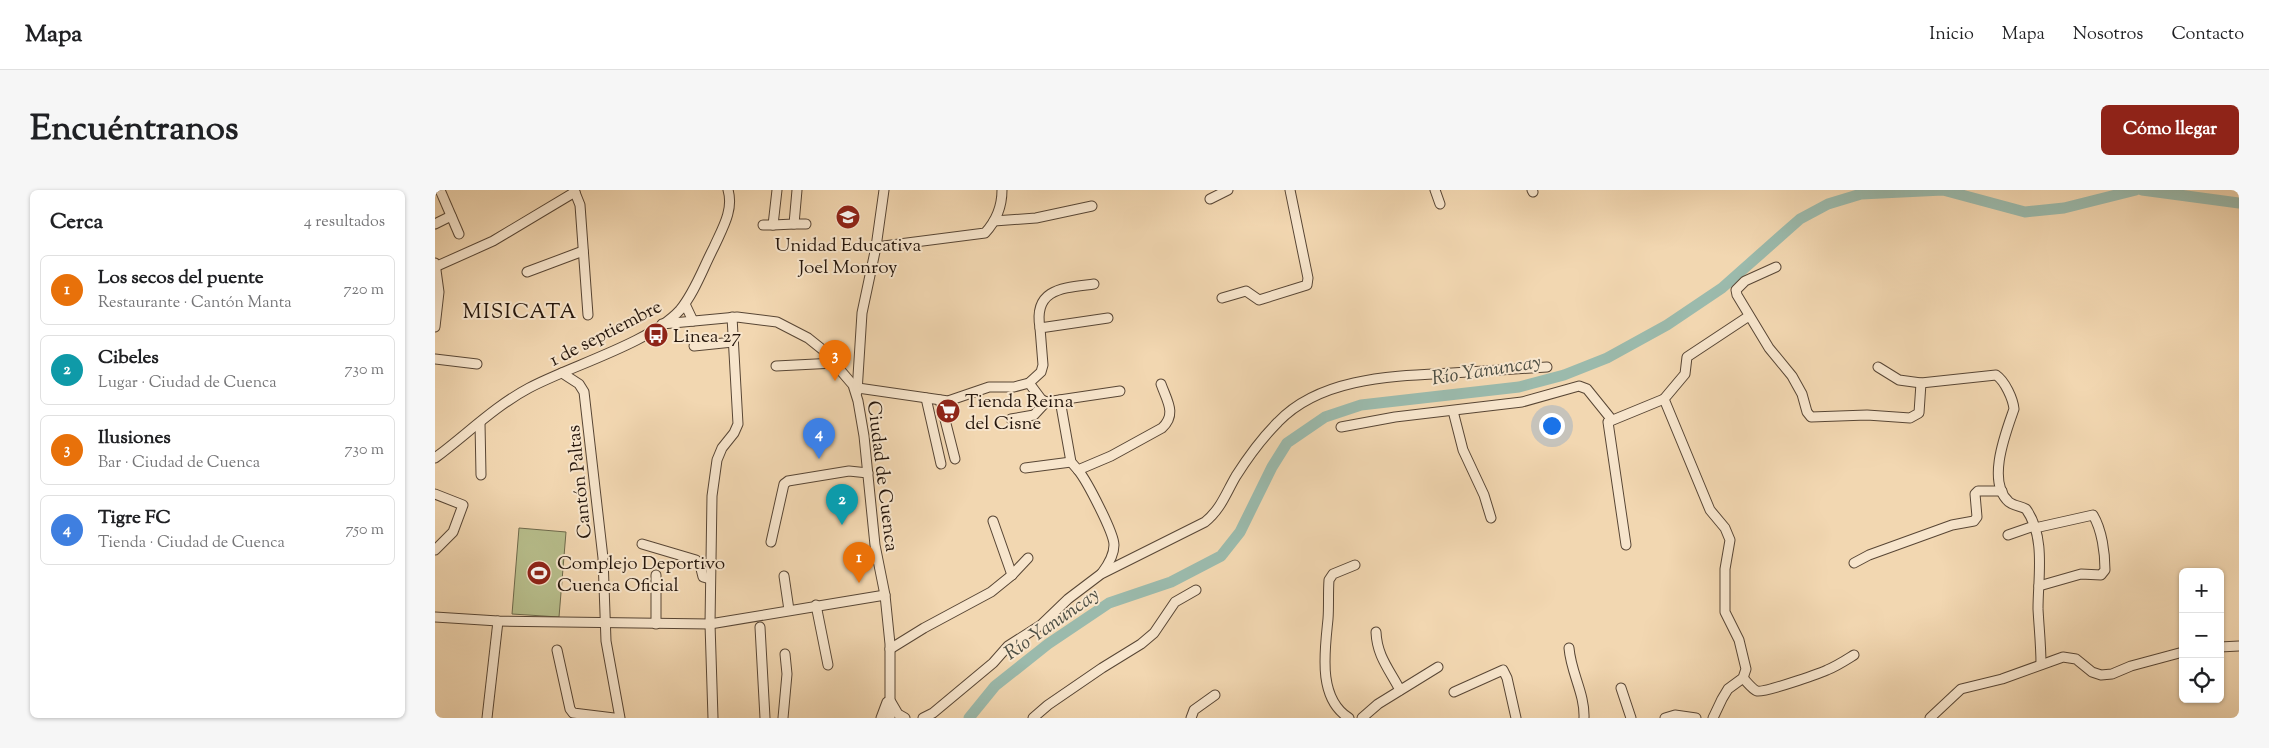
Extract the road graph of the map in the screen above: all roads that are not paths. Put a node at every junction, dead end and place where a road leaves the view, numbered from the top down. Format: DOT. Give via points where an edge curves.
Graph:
graph roads {
  1 [pos="440,190"];
  2 [pos="728,190"];
  3 [pos="777,190"];
  4 [pos="797,190"];
  5 [pos="884,190"];
  6 [pos="1002,190"];
  7 [pos="1228,190"];
  8 [pos="1290,190"];
  9 [pos="1435,190"];
  10 [pos="574,191"];
  11 [pos="1210,199"];
  12 [pos="1439,204"];
  13 [pos="1093,206"];
  14 [pos="451,216"];
  15 [pos="994,221"];
  16 [pos="435,224"];
  17 [pos="794,224"];
  18 [pos="806,224"];
  19 [pos="763,225"];
  20 [pos="773,225"];
  21 [pos="459,234"];
  22 [pos="876,247"];
  23 [pos="583,251"];
  24 [pos="435,265"];
  25 [pos="1776,267"];
  26 [pos="527,272"];
  27 [pos="1094,284"];
  28 [pos="1222,298"];
  29 [pos="685,304"];
  30 [pos="588,315"];
  31 [pos="1749,316"];
  32 [pos="732,317"];
  33 [pos="1108,318"];
  34 [pos="693,321"];
  35 [pos="662,324"];
  36 [pos="435,327"];
  37 [pos="1040,328"];
  38 [pos="733,342"];
  39 [pos="694,346"];
  40 [pos="435,359"];
  41 [pos="835,363"];
  42 [pos="477,364"];
  43 [pos="776,366"];
  44 [pos="1547,367"];
  45 [pos="1878,367"];
  46 [pos="562,373"];
  47 [pos="1029,383"];
  48 [pos="1921,383"];
  49 [pos="1161,384"];
  50 [pos="857,391"];
  51 [pos="1120,391"];
  52 [pos="924,397"];
  53 [pos="1664,399"];
  54 [pos="939,400"];
  55 [pos="1060,400"];
  56 [pos="1046,402"];
  57 [pos="1453,411"];
  58 [pos="1011,419"];
  59 [pos="1611,420"];
  60 [pos="480,423"];
  61 [pos="1341,427"];
  62 [pos="435,458"];
  63 [pos="955,459"];
  64 [pos="1071,462"];
  65 [pos="939,464"];
  66 [pos="1025,468"];
  67 [pos="1079,470"];
  68 [pos="868,473"];
  69 [pos="481,475"];
  70 [pos="2002,491"];
  71 [pos="435,494"];
  72 [pos="1491,518"];
  73 [pos="993,521"];
  74 [pos="2034,527"];
  75 [pos="2009,535"];
  76 [pos="771,542"];
  77 [pos="643,544"];
  78 [pos="1626,545"];
  79 [pos="435,550"];
  80 [pos="1028,558"];
  81 [pos="1854,563"];
  82 [pos="1355,565"];
  83 [pos="1101,574"];
  84 [pos="656,575"];
  85 [pos="1012,575"];
  86 [pos="784,576"];
  87 [pos="710,578"];
  88 [pos="2039,586"];
  89 [pos="1196,590"];
  90 [pos="885,595"];
  91 [pos="816,605"];
  92 [pos="789,610"];
  93 [pos="435,617"];
  94 [pos="498,620"];
  95 [pos="605,623"];
  96 [pos="656,624"];
  97 [pos="710,624"];
  98 [pos="760,628"];
  99 [pos="1376,632"];
  100 [pos="2239,646"];
  101 [pos="2224,647"];
  102 [pos="1569,648"];
  103 [pos="890,649"];
  104 [pos="557,650"];
  105 [pos="2179,653"];
  106 [pos="785,654"];
  107 [pos="1854,655"];
  108 [pos="2041,664"];
  109 [pos="828,665"];
  110 [pos="1437,667"];
  111 [pos="1743,678"];
  112 [pos="1621,688"];
  113 [pos="1400,690"];
  114 [pos="1454,692"];
  115 [pos="1215,695"];
  116 [pos="889,697"];
  117 [pos="1044,714"];
  118 [pos="487,718"];
  119 [pos="614,718"];
  120 [pos="620,718"];
  121 [pos="713,718"];
  122 [pos="765,718"];
  123 [pos="783,718"];
  124 [pos="881,718"];
  125 [pos="890,718"];
  126 [pos="905,718"];
  127 [pos="923,718"];
  128 [pos="1033,718"];
  129 [pos="1191,718"];
  130 [pos="1349,718"];
  131 [pos="1362,718"];
  132 [pos="1516,718"];
  133 [pos="1583,718"];
  134 [pos="1631,718"];
  135 [pos="1665,718"];
  136 [pos="1696,718"];
  137 [pos="1713,718"];
  138 [pos="1930,718"];
  1 -- 14 [label="street"];
  2 -- 29 [label="street, 1 de septiembre" via="729,213"];
  3 -- 20 [label="street"];
  4 -- 17 [label="street"];
  5 -- 22 [label="street"];
  6 -- 15 [label="street"];
  7 -- 11 [label="street"];
  8 -- 28 [label="street" via="1307,285 1259,300 1246,291"];
  9 -- 12 [label="street"];
  10 -- 23 [label="street" via="580,204"];
  10 -- 24 [label="street" via="493,241"];
  13 -- 15 [label="street" via="1036,218"];
  14 -- 16 [label="street"];
  14 -- 21 [label="street"];
  15 -- 22 [label="street" via="985,233 978,235"];
  17 -- 18 [label="street"];
  17 -- 20 [label="street"];
  19 -- 20 [label="street"];
  22 -- 50 [label="street" via="862,313"];
  23 -- 26 [label="street"];
  23 -- 30 [label="street"];
  24 -- 36 [label="street" via="439,292"];
  25 -- 31 [label="street" via="1752,277 1736,290"];
  27 -- 37 [label="street" via="1066,288 1047,296 1039,312"];
  29 -- 34 [label="street"];
  29 -- 35 [label="street, 1 de septiembre"];
  31 -- 48 [label="street" via="1792,376 1811,417 1867,415 1910,418 1919,413"];
  31 -- 53 [label="street" via="1687,357 1685,374"];
  32 -- 34 [label="street, Ciudad de Cuenca"];
  32 -- 38 [label="street"];
  32 -- 41 [label="street, Ciudad de Cuenca" via="777,322 808,338"];
  33 -- 37 [label="street"];
  34 -- 35 [label="street, Ciudad de Cuenca"];
  35 -- 46 [label="street, 1 de septiembre"];
  37 -- 47 [label="street" via="1043,365 1041,372"];
  38 -- 39 [label="street"];
  38 -- 87 [label="street" via="738,424 722,448 714,473"];
  40 -- 42 [label="street"];
  41 -- 43 [label="street"];
  41 -- 50 [label="street, Ciudad de Cuenca"];
  44 -- 83 [label="street" via="1385,376 1308,399 1263,437 1213,516"];
  45 -- 48 [label="street" via="1899,380"];
  46 -- 60 [label="street, 1 de septiembre" via="509,400"];
  46 -- 95 [label="street, Cantón Paltas" via="579,384 584,392 603,558"];
  47 -- 54 [label="street" via="1015,387 989,387 957,399"];
  47 -- 56 [label="street"];
  48 -- 70 [label="street" via="1996,375 2001,378 2013,402 1999,457"];
  49 -- 67 [label="street" via="1171,414 1168,422 1111,456"];
  50 -- 52 [label="street"];
  50 -- 68 [label="street, Ciudad de Cuenca"];
  51 -- 55 [label="street"];
  52 -- 54 [label="street"];
  52 -- 65 [label="street"];
  53 -- 59 [label="street"];
  53 -- 111 [label="street" via="1711,510 1729,533 1725,612 1745,658"];
  54 -- 63 [label="street"];
  55 -- 56 [label="street"];
  55 -- 64 [label="street"];
  56 -- 58 [label="street" via="1034,415"];
  57 -- 59 [label="street" via="1522,402 1579,386 1587,389"];
  57 -- 61 [label="street"];
  57 -- 72 [label="street" via="1463,450"];
  59 -- 78 [label="street" via="1607,425"];
  60 -- 62 [label="street, 1 de septiembre"];
  60 -- 69 [label="street"];
  64 -- 66 [label="street"];
  64 -- 67 [label="street"];
  67 -- 83 [label="street" via="1114,541 1111,558"];
  68 -- 76 [label="street" via="842,472 788,481 784,484"];
  68 -- 90 [label="street, Ciudad de Cuenca" via="875,544"];
  70 -- 74 [label="street" via="2008,501 2026,509"];
  70 -- 81 [label="street" via="1979,491 1975,494 1977,517 1974,521 1944,528"];
  71 -- 79 [label="street" via="463,505 453,532"];
  73 -- 85 [label="street"];
  74 -- 75 [label="street"];
  74 -- 88 [label="street" via="2038,544"];
  74 -- 88 [label="street" via="2093,515 2105,560 2105,570 2101,575 2081,574"];
  77 -- 87 [label="street" via="696,560 703,576"];
  80 -- 85 [label="street"];
  82 -- 130 [label="street" via="1333,574 1329,580 1324,661 1336,705"];
  83 -- 127 [label="street" via="1041,625 1008,646 993,663"];
  84 -- 96 [label="street"];
  85 -- 103 [label="street" via="991,592"];
  86 -- 92 [label="street"];
  87 -- 97 [label="street"];
  88 -- 108 [label="street"];
  89 -- 117 [label="street" via="1175,602 1154,633 1141,644 1112,661"];
  90 -- 91 [label="street"];
  90 -- 103 [label="street, Ciudad de Cuenca"];
  91 -- 92 [label="street"];
  91 -- 109 [label="street"];
  92 -- 97 [label="street"];
  93 -- 94 [label="street"];
  94 -- 95 [label="street"];
  94 -- 118 [label="street"];
  95 -- 96 [label="street"];
  95 -- 120 [label="street, Cantón Paltas"];
  96 -- 97 [label="street"];
  97 -- 121 [label="street"];
  98 -- 122 [label="street"];
  99 -- 113 [label="street" via="1377,647"];
  100 -- 101 [label="street"];
  102 -- 133 [label="street" via="1570,665 1583,702"];
  103 -- 116 [label="street, Ciudad de Cuenca"];
  104 -- 119 [label="street" via="573,713"];
  105 -- 108 [label="street" via="2101,675 2070,657"];
  106 -- 123 [label="street" via="787,674"];
  107 -- 111 [label="street" via="1827,670 1761,692"];
  108 -- 138 [label="street" via="2002,679 1961,689"];
  110 -- 113 [label="street"];
  111 -- 137 [label="street" via="1721,699"];
  112 -- 134 [label="street"];
  113 -- 131 [label="street"];
  114 -- 132 [label="street" via="1503,670"];
  115 -- 129 [label="street" via="1194,710"];
  116 -- 124 [label="street, Ciudad de Cuenca"];
  116 -- 125 [label="street, Ciudad de Cuenca"];
  116 -- 126 [label="street" via="898,714"];
  117 -- 128 [label="street"];
  135 -- 136 [label="street" via="1679,715"];
}
